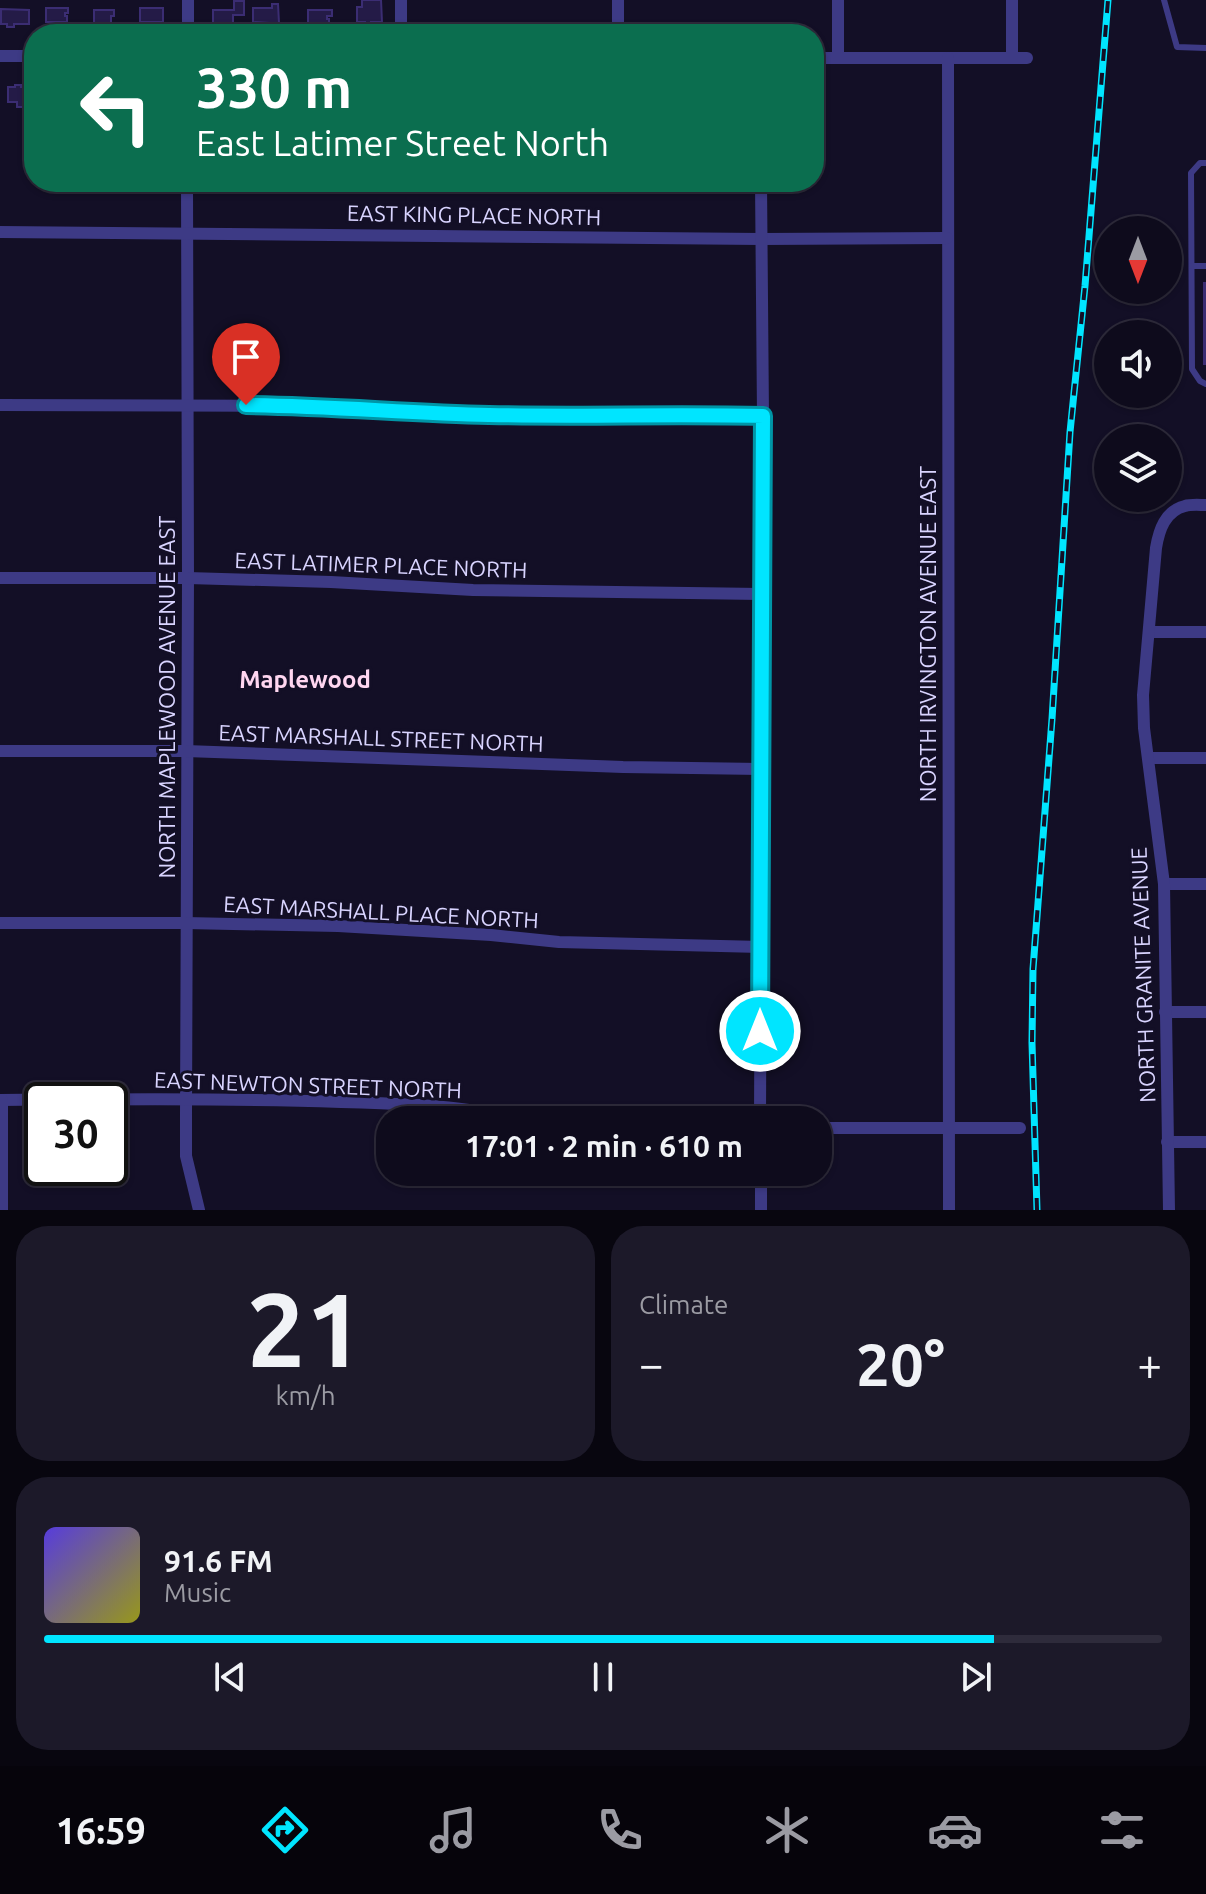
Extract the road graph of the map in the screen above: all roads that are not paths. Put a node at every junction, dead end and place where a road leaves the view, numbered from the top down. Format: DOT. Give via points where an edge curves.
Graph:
graph roads {
  1 [pos="188,0"];
  2 [pos="401,0"];
  3 [pos="618,0"];
  4 [pos="838,0"];
  5 [pos="1012,0"];
  6 [pos="1164,0"];
  7 [pos="188,24"];
  8 [pos="401,24"];
  9 [pos="618,24"];
  10 [pos="1206,48"];
  11 [pos="0,56"];
  12 [pos="24,56"];
  13 [pos="824,58"];
  14 [pos="838,58"];
  15 [pos="948,58"];
  16 [pos="1012,58"];
  17 [pos="1027,58"];
  18 [pos="1206,163"];
  19 [pos="187,192"];
  20 [pos="761,192"];
  21 [pos="0,232"];
  22 [pos="187,232"];
  23 [pos="947,238"];
  24 [pos="761,239"];
  25 [pos="1192,266"];
  26 [pos="1206,266"];
  27 [pos="1206,384"];
  28 [pos="0,405"];
  29 [pos="187,405"];
  30 [pos="763,416"];
  31 [pos="1206,505"];
  32 [pos="0,578"];
  33 [pos="188,578"];
  34 [pos="761,594"];
  35 [pos="1150,632"];
  36 [pos="1206,632"];
  37 [pos="0,751"];
  38 [pos="186,751"];
  39 [pos="1149,758"];
  40 [pos="1206,758"];
  41 [pos="761,769"];
  42 [pos="1164,884"];
  43 [pos="1206,884"];
  44 [pos="0,923"];
  45 [pos="186,923"];
  46 [pos="761,947"];
  47 [pos="1165,1012"];
  48 [pos="1206,1012"];
  49 [pos="186,1099"];
  50 [pos="1,1100"];
  51 [pos="431,1106"];
  52 [pos="760,1106"];
  53 [pos="832,1128"];
  54 [pos="949,1128"];
  55 [pos="1020,1128"];
  56 [pos="1167,1142"];
  57 [pos="1206,1142"];
  58 [pos="761,1186"];
  59 [pos="2,1210"];
  60 [pos="199,1210"];
  61 [pos="761,1210"];
  62 [pos="949,1210"];
  63 [pos="1169,1210"];
  1 -- 7 [label="street"];
  2 -- 8 [label="street"];
  3 -- 9 [label="street"];
  4 -- 14 [label="street"];
  5 -- 16 [label="street"];
  6 -- 10 [label="lane" via="1177,47"];
  11 -- 12 [label="street"];
  13 -- 14 [label="street"];
  14 -- 15 [label="street"];
  15 -- 16 [label="street"];
  15 -- 23 [label="street, NORTH IRVINGTON AVENUE EAST"];
  16 -- 17 [label="street"];
  18 -- 25 [label="lane" via="1191,173"];
  19 -- 22 [label="street, NORTH MAPLEWOOD AVENUE EAST"];
  20 -- 24 [label="street"];
  21 -- 22 [label="street, EAST KING PLACE NORTH"];
  22 -- 24 [label="street, EAST KING PLACE NORTH"];
  22 -- 29 [label="street, NORTH MAPLEWOOD AVENUE EAST"];
  23 -- 24 [label="street, EAST KING PLACE NORTH"];
  23 -- 54 [label="street, NORTH IRVINGTON AVENUE EAST"];
  24 -- 30 [label="street"];
  25 -- 26 [label="lane"];
  25 -- 27 [label="lane" via="1192,369"];
  28 -- 29 [label="street"];
  29 -- 30 [label="street" via="494,415"];
  29 -- 33 [label="street, NORTH MAPLEWOOD AVENUE EAST"];
  30 -- 34 [label="street"];
  31 -- 35 [label="street, NORTH GRANITE AVENUE" via="1185,506 1168,515 1159,531"];
  32 -- 33 [label="street, EAST LATIMER PLACE NORTH"];
  33 -- 34 [label="street, EAST LATIMER PLACE NORTH" via="473,590"];
  33 -- 38 [label="street, NORTH MAPLEWOOD AVENUE EAST"];
  34 -- 41 [label="street"];
  35 -- 36 [label="street"];
  35 -- 39 [label="street, NORTH GRANITE AVENUE" via="1143,695"];
  37 -- 38 [label="street, EAST MARSHALL STREET NORTH"];
  38 -- 41 [label="street, EAST MARSHALL STREET NORTH"];
  38 -- 45 [label="street, NORTH MAPLEWOOD AVENUE EAST"];
  39 -- 40 [label="street"];
  39 -- 42 [label="street, NORTH GRANITE AVENUE"];
  41 -- 46 [label="street"];
  42 -- 43 [label="street"];
  42 -- 47 [label="street, NORTH GRANITE AVENUE"];
  44 -- 45 [label="street, EAST MARSHALL PLACE NORTH"];
  45 -- 46 [label="street, EAST MARSHALL PLACE NORTH"];
  45 -- 49 [label="street, NORTH MAPLEWOOD AVENUE EAST"];
  46 -- 52 [label="street"];
  47 -- 48 [label="street"];
  47 -- 56 [label="street, NORTH GRANITE AVENUE"];
  49 -- 50 [label="street, EAST NEWTON STREET NORTH"];
  49 -- 51 [label="street, EAST NEWTON STREET NORTH"];
  49 -- 60 [label="street, NORTH MAPLEWOOD AVENUE EAST" via="186,1156"];
  50 -- 59 [label="street"];
  53 -- 54 [label="street"];
  54 -- 55 [label="street"];
  54 -- 62 [label="street, NORTH IRVINGTON AVENUE EAST"];
  56 -- 57 [label="street"];
  56 -- 63 [label="street, NORTH GRANITE AVENUE"];
  58 -- 61 [label="street"];
}
